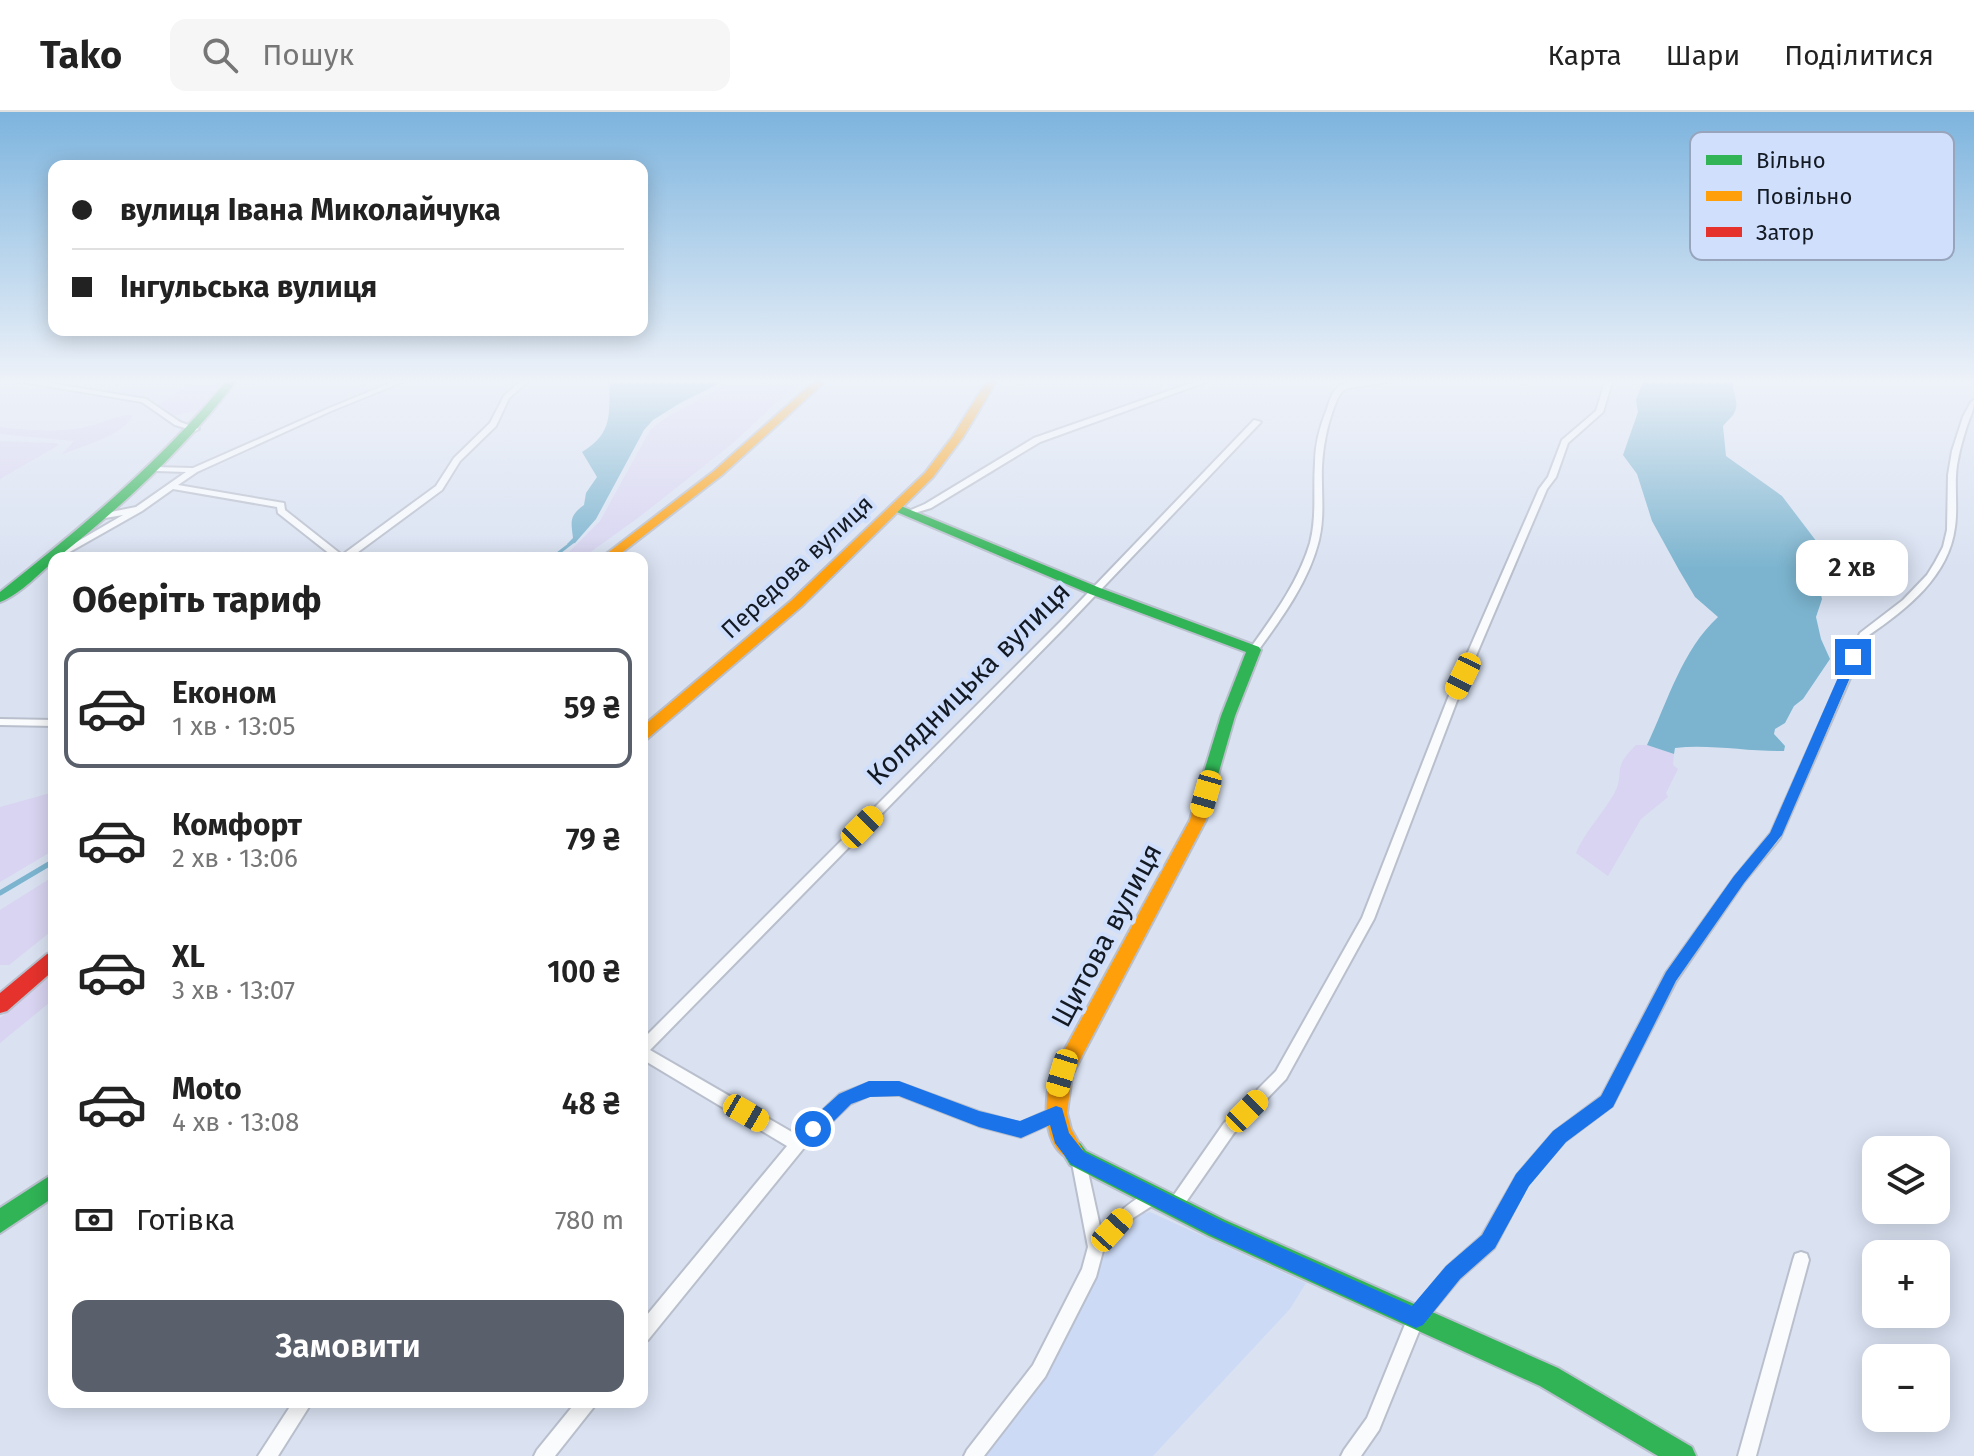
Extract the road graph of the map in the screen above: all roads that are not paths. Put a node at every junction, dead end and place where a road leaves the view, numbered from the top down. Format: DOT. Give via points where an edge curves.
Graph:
graph roads {
  1 [pos="183,442"];
  2 [pos="258,442"];
  3 [pos="475,442"];
  4 [pos="753,442"];
  5 [pos="954,442"];
  6 [pos="1034,442"];
  7 [pos="1238,442"];
  8 [pos="1320,442"];
  9 [pos="1567,442"];
  10 [pos="1961,442"];
  11 [pos="157,469"];
  12 [pos="194,470"];
  13 [pos="171,486"];
  14 [pos="139,509"];
  15 [pos="902,510"];
  16 [pos="99,517"];
  17 [pos="55,552"];
  18 [pos="63,552"];
  19 [pos="335,552"];
  20 [pos="350,552"];
  21 [pos="615,552"];
  22 [pos="48,558"];
  23 [pos="48,560"];
  24 [pos="38,566"];
  25 [pos="1095,591"];
  26 [pos="0,598"];
  27 [pos="1254,650"];
  28 [pos="0,722"];
  29 [pos="48,723"];
  30 [pos="648,730"];
  31 [pos="48,964"];
  32 [pos="0,1005"];
  33 [pos="648,1044"];
  34 [pos="648,1054"];
  35 [pos="1056,1114"];
  36 [pos="798,1144"];
  37 [pos="1078,1158"];
  38 [pos="48,1188"];
  39 [pos="1153,1197"];
  40 [pos="1174,1207"];
  41 [pos="0,1222"];
  42 [pos="1096,1247"];
  43 [pos="1801,1260"];
  44 [pos="1416,1318"];
  45 [pos="648,1327"];
  46 [pos="299,1408"];
  47 [pos="582,1408"];
  48 [pos="267,1456"];
  49 [pos="543,1456"];
  50 [pos="973,1456"];
  51 [pos="1350,1456"];
  52 [pos="1683,1456"];
  53 [pos="1747,1456"];
  1 -- 11 [label="street"];
  2 -- 12 [label="street"];
  3 -- 20 [label="street" via="439,488"];
  4 -- 21 [label="street"];
  5 -- 15 [label="street, Передова вулиця"];
  6 -- 15 [label="street" via="928,506"];
  7 -- 25 [label="street, Колядницька вулиця"];
  8 -- 27 [label="street, Щитова вулиця" via="1319,502 1302,576"];
  9 -- 40 [label="street" via="1453,698 1368,919 1281,1075 1229,1128"];
  10 -- 44 [label="street" via="1953,467 1951,530 1942,558 1893,615 1865,633 1776,835 1671,977 1607,1101 1559,1137 1522,1180 1488,1242 1453,1273"];
  11 -- 12 [label="street"];
  11 -- 16 [label="street"];
  12 -- 13 [label="street"];
  13 -- 14 [label="street"];
  13 -- 19 [label="street" via="281,505 281,511"];
  14 -- 16 [label="street"];
  14 -- 18 [label="street"];
  15 -- 25 [label="street, Колядницька вулиця"];
  15 -- 30 [label="street, Передова вулиця"];
  16 -- 17 [label="street"];
  22 -- 24 [label="street"];
  23 -- 24 [label="street"];
  24 -- 26 [label="street"];
  25 -- 27 [label="street, Колядницька вулиця"];
  25 -- 33 [label="street, Колядницька вулиця"];
  27 -- 35 [label="street, Щитова вулиця" via="1228,716 1198,820 1062,1073"];
  28 -- 29 [label="street"];
  31 -- 32 [label="street"];
  34 -- 36 [label="street, Колядницька вулиця"];
  35 -- 36 [label="street" via="1021,1130 899,1089 869,1089 845,1099"];
  35 -- 37 [label="street" via="1061,1137"];
  36 -- 45 [label="street"];
  37 -- 39 [label="street"];
  37 -- 42 [label="street"];
  38 -- 41 [label="street"];
  39 -- 40 [label="street"];
  39 -- 42 [label="street" via="1128,1213"];
  40 -- 44 [label="street"];
  42 -- 50 [label="street" via="1090,1271 1039,1371"];
  43 -- 53 [label="street"];
  44 -- 51 [label="street" via="1373,1424"];
  44 -- 52 [label="street" via="1549,1377"];
  46 -- 48 [label="street"];
  47 -- 49 [label="street"];
}
